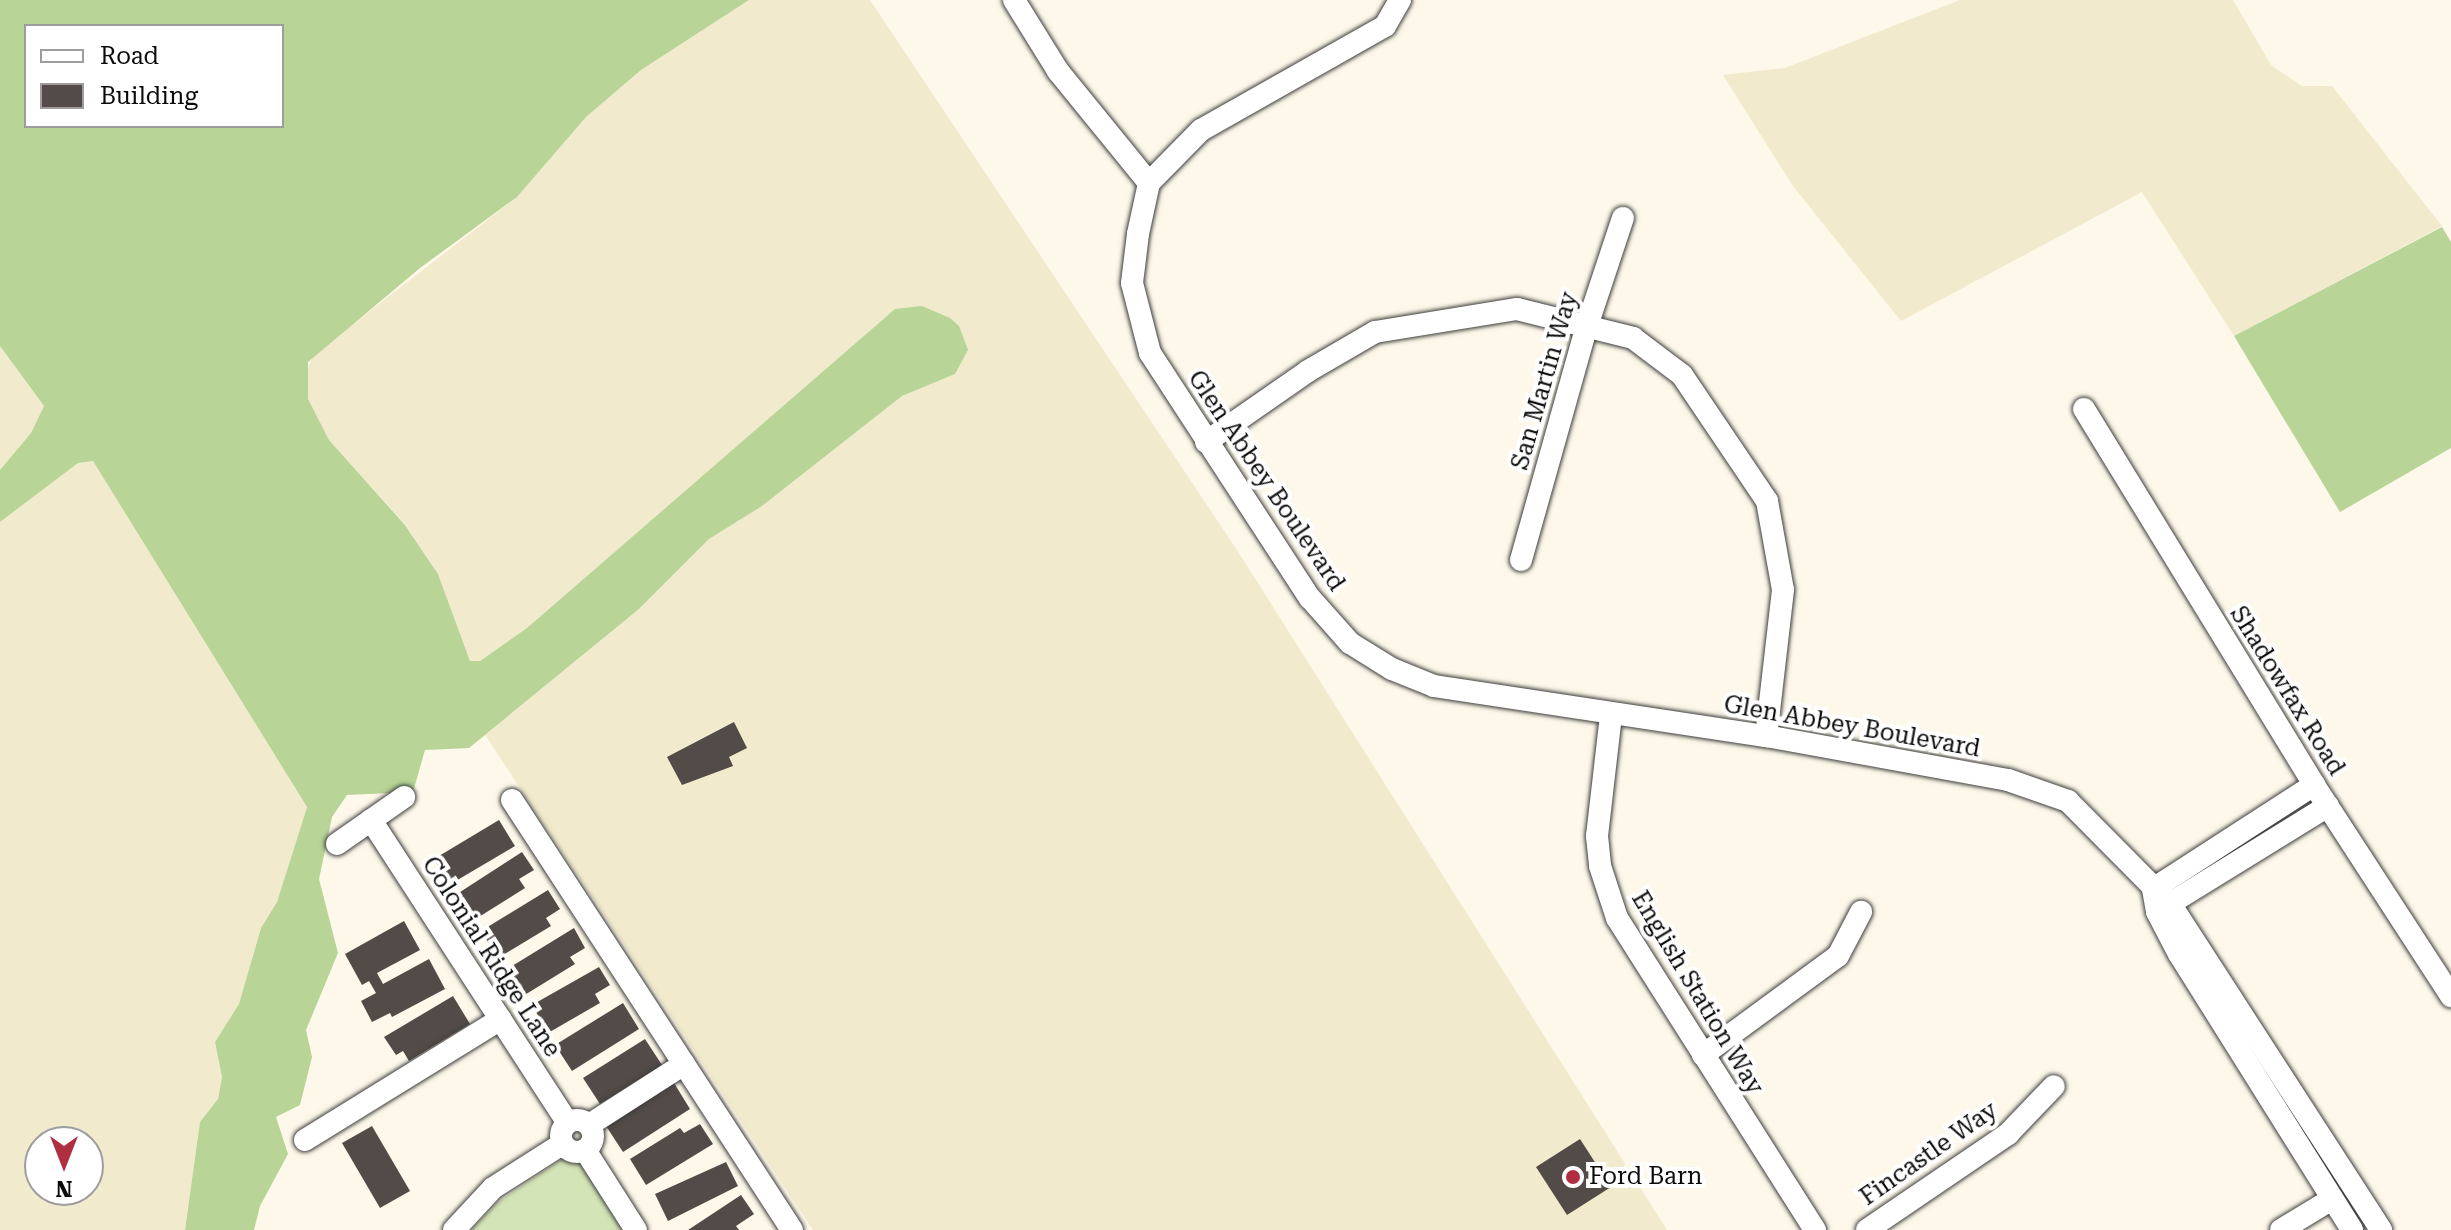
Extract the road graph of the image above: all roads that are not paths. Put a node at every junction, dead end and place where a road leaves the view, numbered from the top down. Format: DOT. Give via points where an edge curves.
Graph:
graph roads {
  1 [pos="1014,0"];
  2 [pos="1400,0"];
  3 [pos="1149,183"];
  4 [pos="1623,218"];
  5 [pos="1586,329"];
  6 [pos="2084,409"];
  7 [pos="1206,442"];
  8 [pos="1521,560"];
  9 [pos="1611,715"];
  10 [pos="1766,736"];
  11 [pos="2314,785"];
  12 [pos="404,797"];
  13 [pos="512,800"];
  14 [pos="2328,806"];
  15 [pos="371,820"];
  16 [pos="337,844"];
  17 [pos="2153,889"];
  18 [pos="2164,908"];
  19 [pos="1861,912"];
  20 [pos="2451,996"];
  21 [pos="501,1019"];
  22 [pos="1703,1055"];
  23 [pos="684,1064"];
  24 [pos="2054,1086"];
  25 [pos="573,1131"];
  26 [pos="305,1140"];
  27 [pos="2332,1199"];
  28 [pos="454,1230"];
  29 [pos="636,1230"];
  30 [pos="792,1230"];
  31 [pos="1815,1230"];
  32 [pos="1867,1230"];
  33 [pos="2281,1230"];
  34 [pos="2352,1230"];
  35 [pos="2381,1230"];
  1 -- 3 [label="street" via="1058,71"];
  2 -- 3 [label="street" via="1385,26 1201,130"];
  3 -- 7 [label="street, Glen Abbey Boulevard" via="1138,234 1135,308 1150,353"];
  4 -- 5 [label="street, San Martin Way"];
  5 -- 7 [label="street" via="1517,309 1375,332"];
  5 -- 8 [label="street, San Martin Way"];
  5 -- 10 [label="street" via="1633,338 1682,375 1767,501 1783,590"];
  6 -- 11 [label="street, Shadowfax Road"];
  7 -- 9 [label="street, Glen Abbey Boulevard" via="1310,598 1350,643 1392,669 1434,686"];
  9 -- 10 [label="street, Glen Abbey Boulevard"];
  9 -- 22 [label="street, English Station Way" via="1598,811 1607,894 1628,939"];
  10 -- 17 [label="street, Glen Abbey Boulevard" via="2008,780 2068,801"];
  11 -- 14 [label="street, Shadowfax Road"];
  11 -- 17 [label="street"];
  12 -- 15 [label="street"];
  13 -- 23 [label="street"];
  14 -- 18 [label="street"];
  14 -- 20 [label="street, Shadowfax Road"];
  15 -- 16 [label="street"];
  15 -- 21 [label="street, Colonial Ridge Lane"];
  17 -- 18 [label="street"];
  18 -- 27 [label="street"];
  18 -- 35 [label="street"];
  19 -- 22 [label="street" via="1838,956"];
  21 -- 25 [label="street, Colonial Ridge Lane"];
  21 -- 26 [label="street"];
  22 -- 31 [label="street, English Station Way"];
  23 -- 25 [label="street"];
  23 -- 30 [label="street"];
  24 -- 32 [label="street, Fincastle Way" via="2008,1134"];
  25 -- 28 [label="street" via="493,1188"];
  25 -- 29 [label="street" via="571,1152 585,1150"];
  27 -- 33 [label="street"];
  27 -- 34 [label="street"];
}
